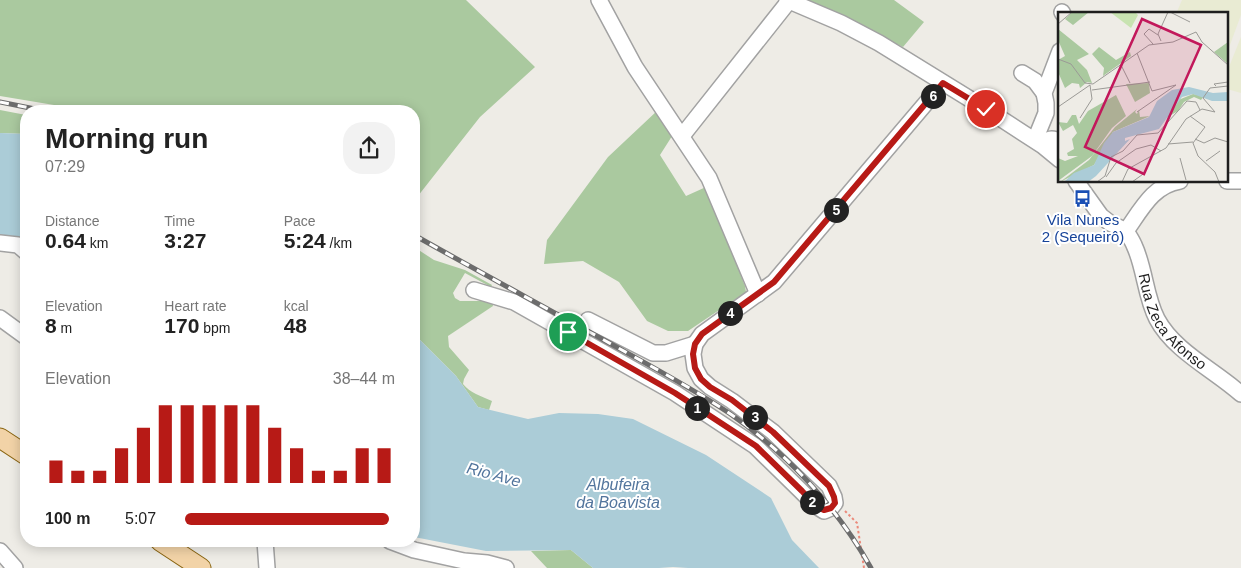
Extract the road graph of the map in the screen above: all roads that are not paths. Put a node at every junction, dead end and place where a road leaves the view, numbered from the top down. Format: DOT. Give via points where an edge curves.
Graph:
graph roads {
  1 [pos="599,0"];
  2 [pos="788,1"];
  3 [pos="1058,56"];
  4 [pos="1022,73"];
  5 [pos="943,83"];
  6 [pos="1044,93"];
  7 [pos="682,136"];
  8 [pos="1049,140"];
  9 [pos="1058,156"];
  10 [pos="1228,181"];
  11 [pos="1241,181"];
  12 [pos="1077,182"];
  13 [pos="1162,184"];
  14 [pos="1126,232"];
  15 [pos="0,243"];
  16 [pos="20,247"];
  17 [pos="474,290"];
  18 [pos="758,294"];
  19 [pos="0,318"];
  20 [pos="588,320"];
  21 [pos="20,333"];
  22 [pos="695,344"];
  23 [pos="1241,394"];
  24 [pos="0,438"];
  25 [pos="20,451"];
  26 [pos="169,547"];
  27 [pos="265,547"];
  28 [pos="406,547"];
  29 [pos="0,551"];
  30 [pos="15,568"];
  31 [pos="201,568"];
  32 [pos="266,568"];
  33 [pos="506,568"];
  1 -- 7 [label="street" via="635,66"];
  2 -- 5 [label="street" via="879,43"];
  2 -- 7 [label="street"];
  3 -- 6 [label="street"];
  4 -- 6 [label="street" via="1036,81"];
  5 -- 8 [label="street" via="986,109"];
  5 -- 18 [label="street" via="774,282"];
  6 -- 8 [label="street"];
  7 -- 18 [label="street" via="709,178"];
  8 -- 9 [label="street"];
  10 -- 11 [label="street"];
  12 -- 14 [label="street" via="1102,216"];
  13 -- 14 [label="street"];
  14 -- 23 [label="street, Rua Zeca Afonso" via="1134,246 1157,319 1168,335"];
  15 -- 16 [label="street"];
  17 -- 22 [label="street" via="514,302 675,393 756,446 816,506 824,510 831,508 835,503 829,486 773,432 701,379 695,368"];
  18 -- 22 [label="street" via="702,334"];
  19 -- 21 [label="street"];
  20 -- 22 [label="street" via="653,353 666,353"];
  24 -- 25 [label="main road"];
  26 -- 31 [label="main road"];
  27 -- 32 [label="street"];
  28 -- 33 [label="street"];
  29 -- 30 [label="street"];
}
